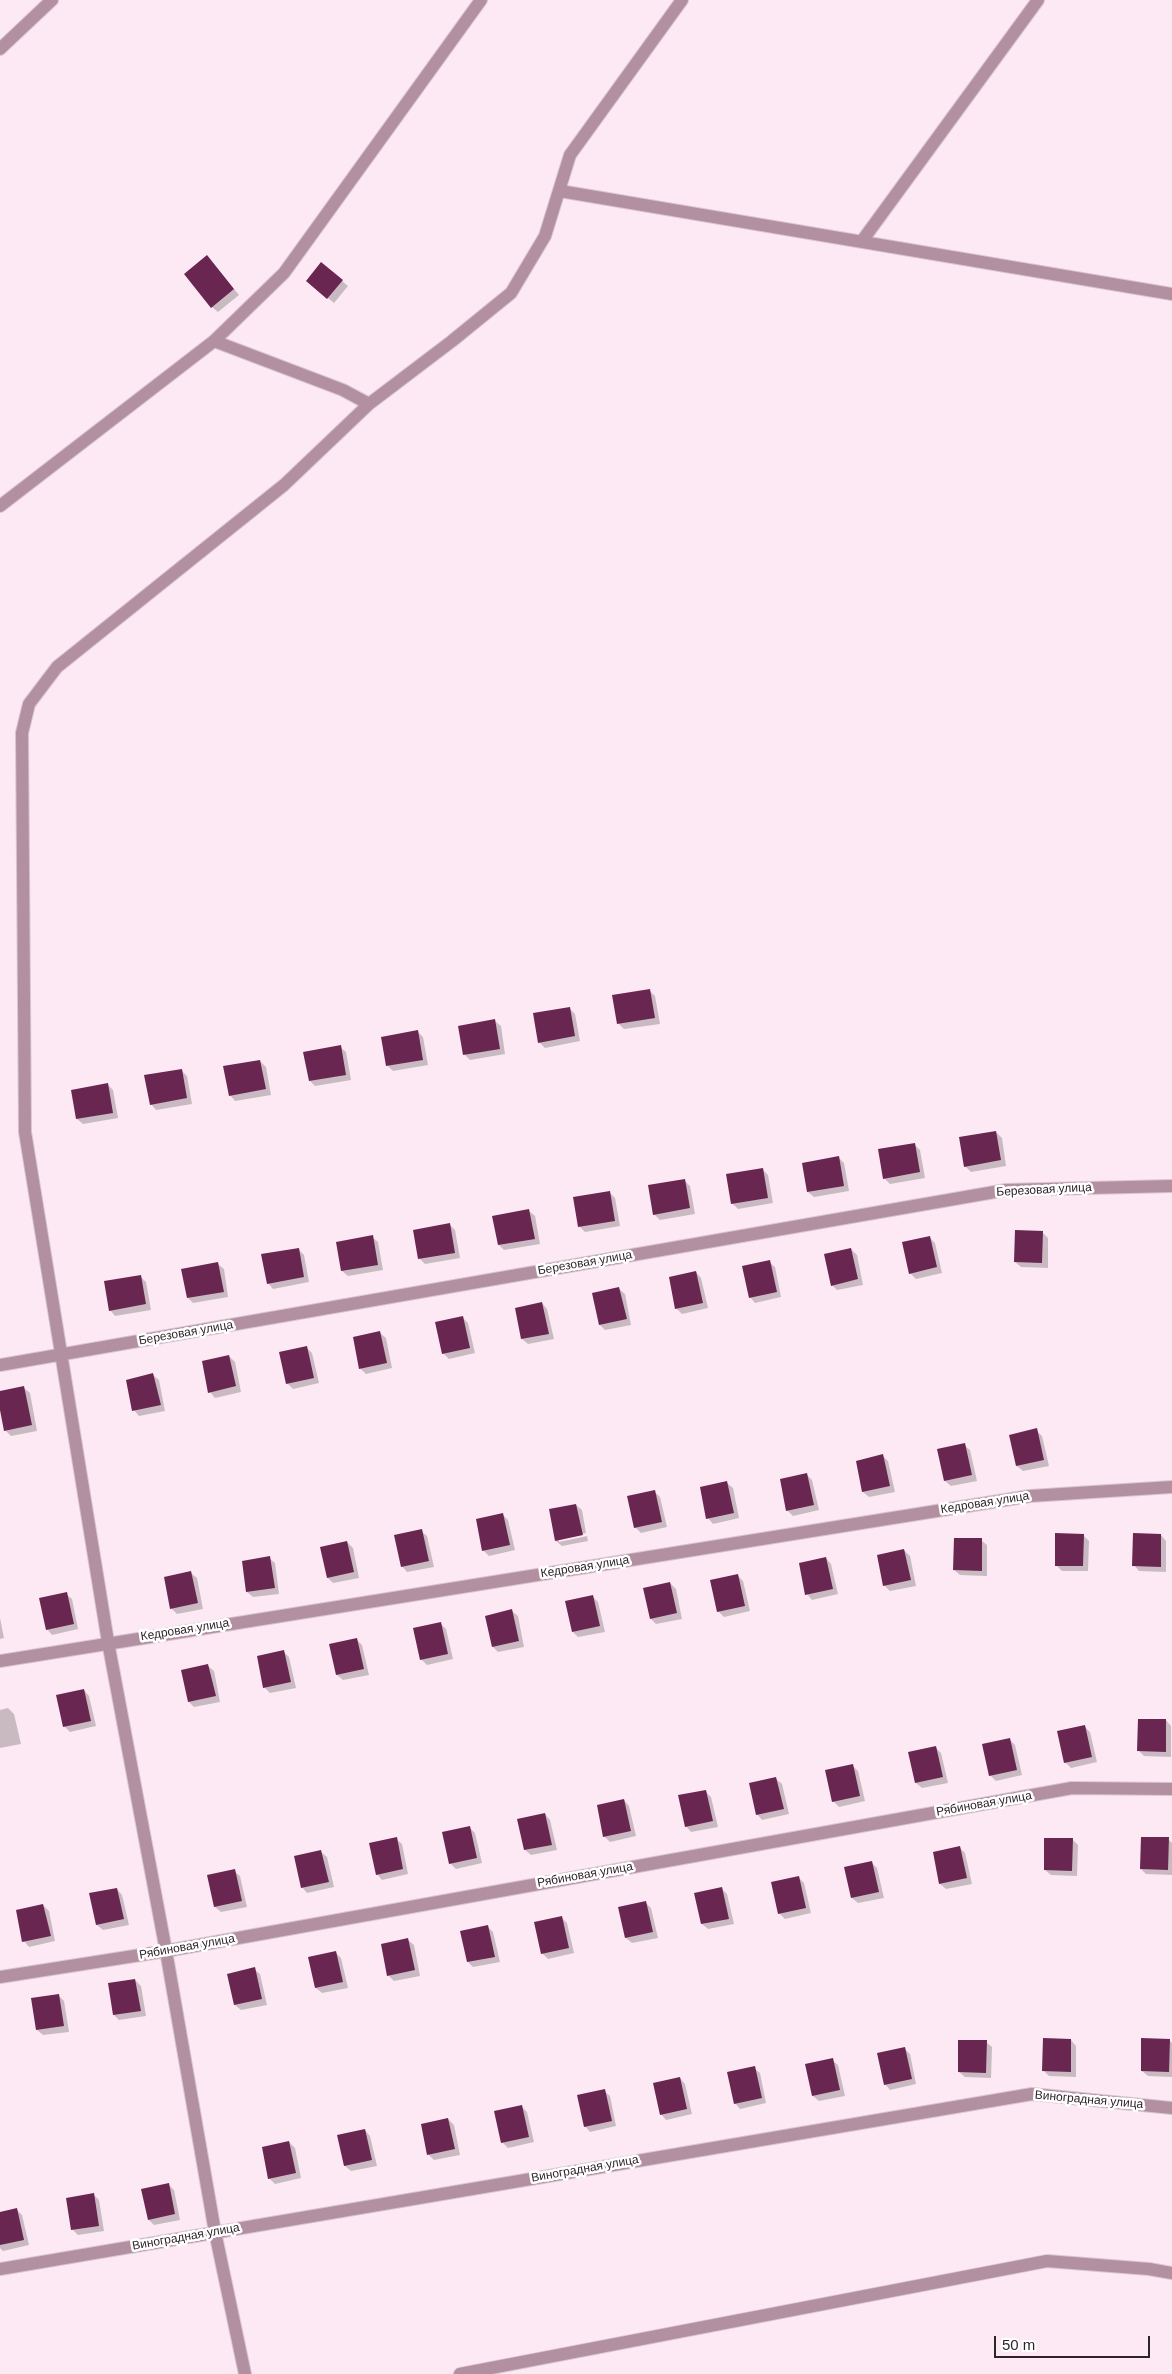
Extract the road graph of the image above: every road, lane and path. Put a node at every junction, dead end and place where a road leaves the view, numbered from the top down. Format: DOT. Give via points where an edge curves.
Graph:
graph roads {
  1 [pos="52,0"];
  2 [pos="481,0"];
  3 [pos="682,0"];
  4 [pos="1038,0"];
  5 [pos="0,49"];
  6 [pos="560,191"];
  7 [pos="862,242"];
  8 [pos="1172,294"];
  9 [pos="214,341"];
  10 [pos="368,404"];
  11 [pos="0,506"];
  12 [pos="1172,1186"];
  13 [pos="60,1355"];
  14 [pos="0,1365"];
  15 [pos="1172,1487"];
  16 [pos="108,1642"];
  17 [pos="0,1661"];
  18 [pos="1172,1789"];
  19 [pos="166,1951"];
  20 [pos="0,1977"];
  21 [pos="1172,2108"];
  22 [pos="215,2232"];
  23 [pos="0,2269"];
  24 [pos="1172,2274"];
  25 [pos="245,2374"];
  26 [pos="460,2374"];
  1 -- 5 [label="street"];
  2 -- 9 [label="street" via="284,273"];
  3 -- 6 [label="street" via="570,155"];
  4 -- 7 [label="street"];
  6 -- 7 [label="street"];
  6 -- 10 [label="street" via="545,236 511,293"];
  7 -- 8 [label="street"];
  9 -- 10 [label="street" via="343,390"];
  9 -- 11 [label="street"];
  10 -- 13 [label="street" via="284,485 57,667 29,704 22,733 25,1132"];
  12 -- 13 [label="street, Березовая улица" via="1006,1190"];
  13 -- 14 [label="street, Березовая улица"];
  13 -- 16 [label="street"];
  15 -- 16 [label="street, Кедровая улица" via="1030,1496"];
  16 -- 17 [label="street, Кедровая улица"];
  16 -- 19 [label="street"];
  18 -- 19 [label="street, Рябиновая улица" via="1072,1788"];
  19 -- 20 [label="street, Рябиновая улица"];
  19 -- 22 [label="street"];
  21 -- 22 [label="street, Виноградная улица" via="1032,2094"];
  22 -- 23 [label="street, Виноградная улица"];
  22 -- 25 [label="street"];
  24 -- 26 [label="street" via="1149,2269 1048,2261"];
}
